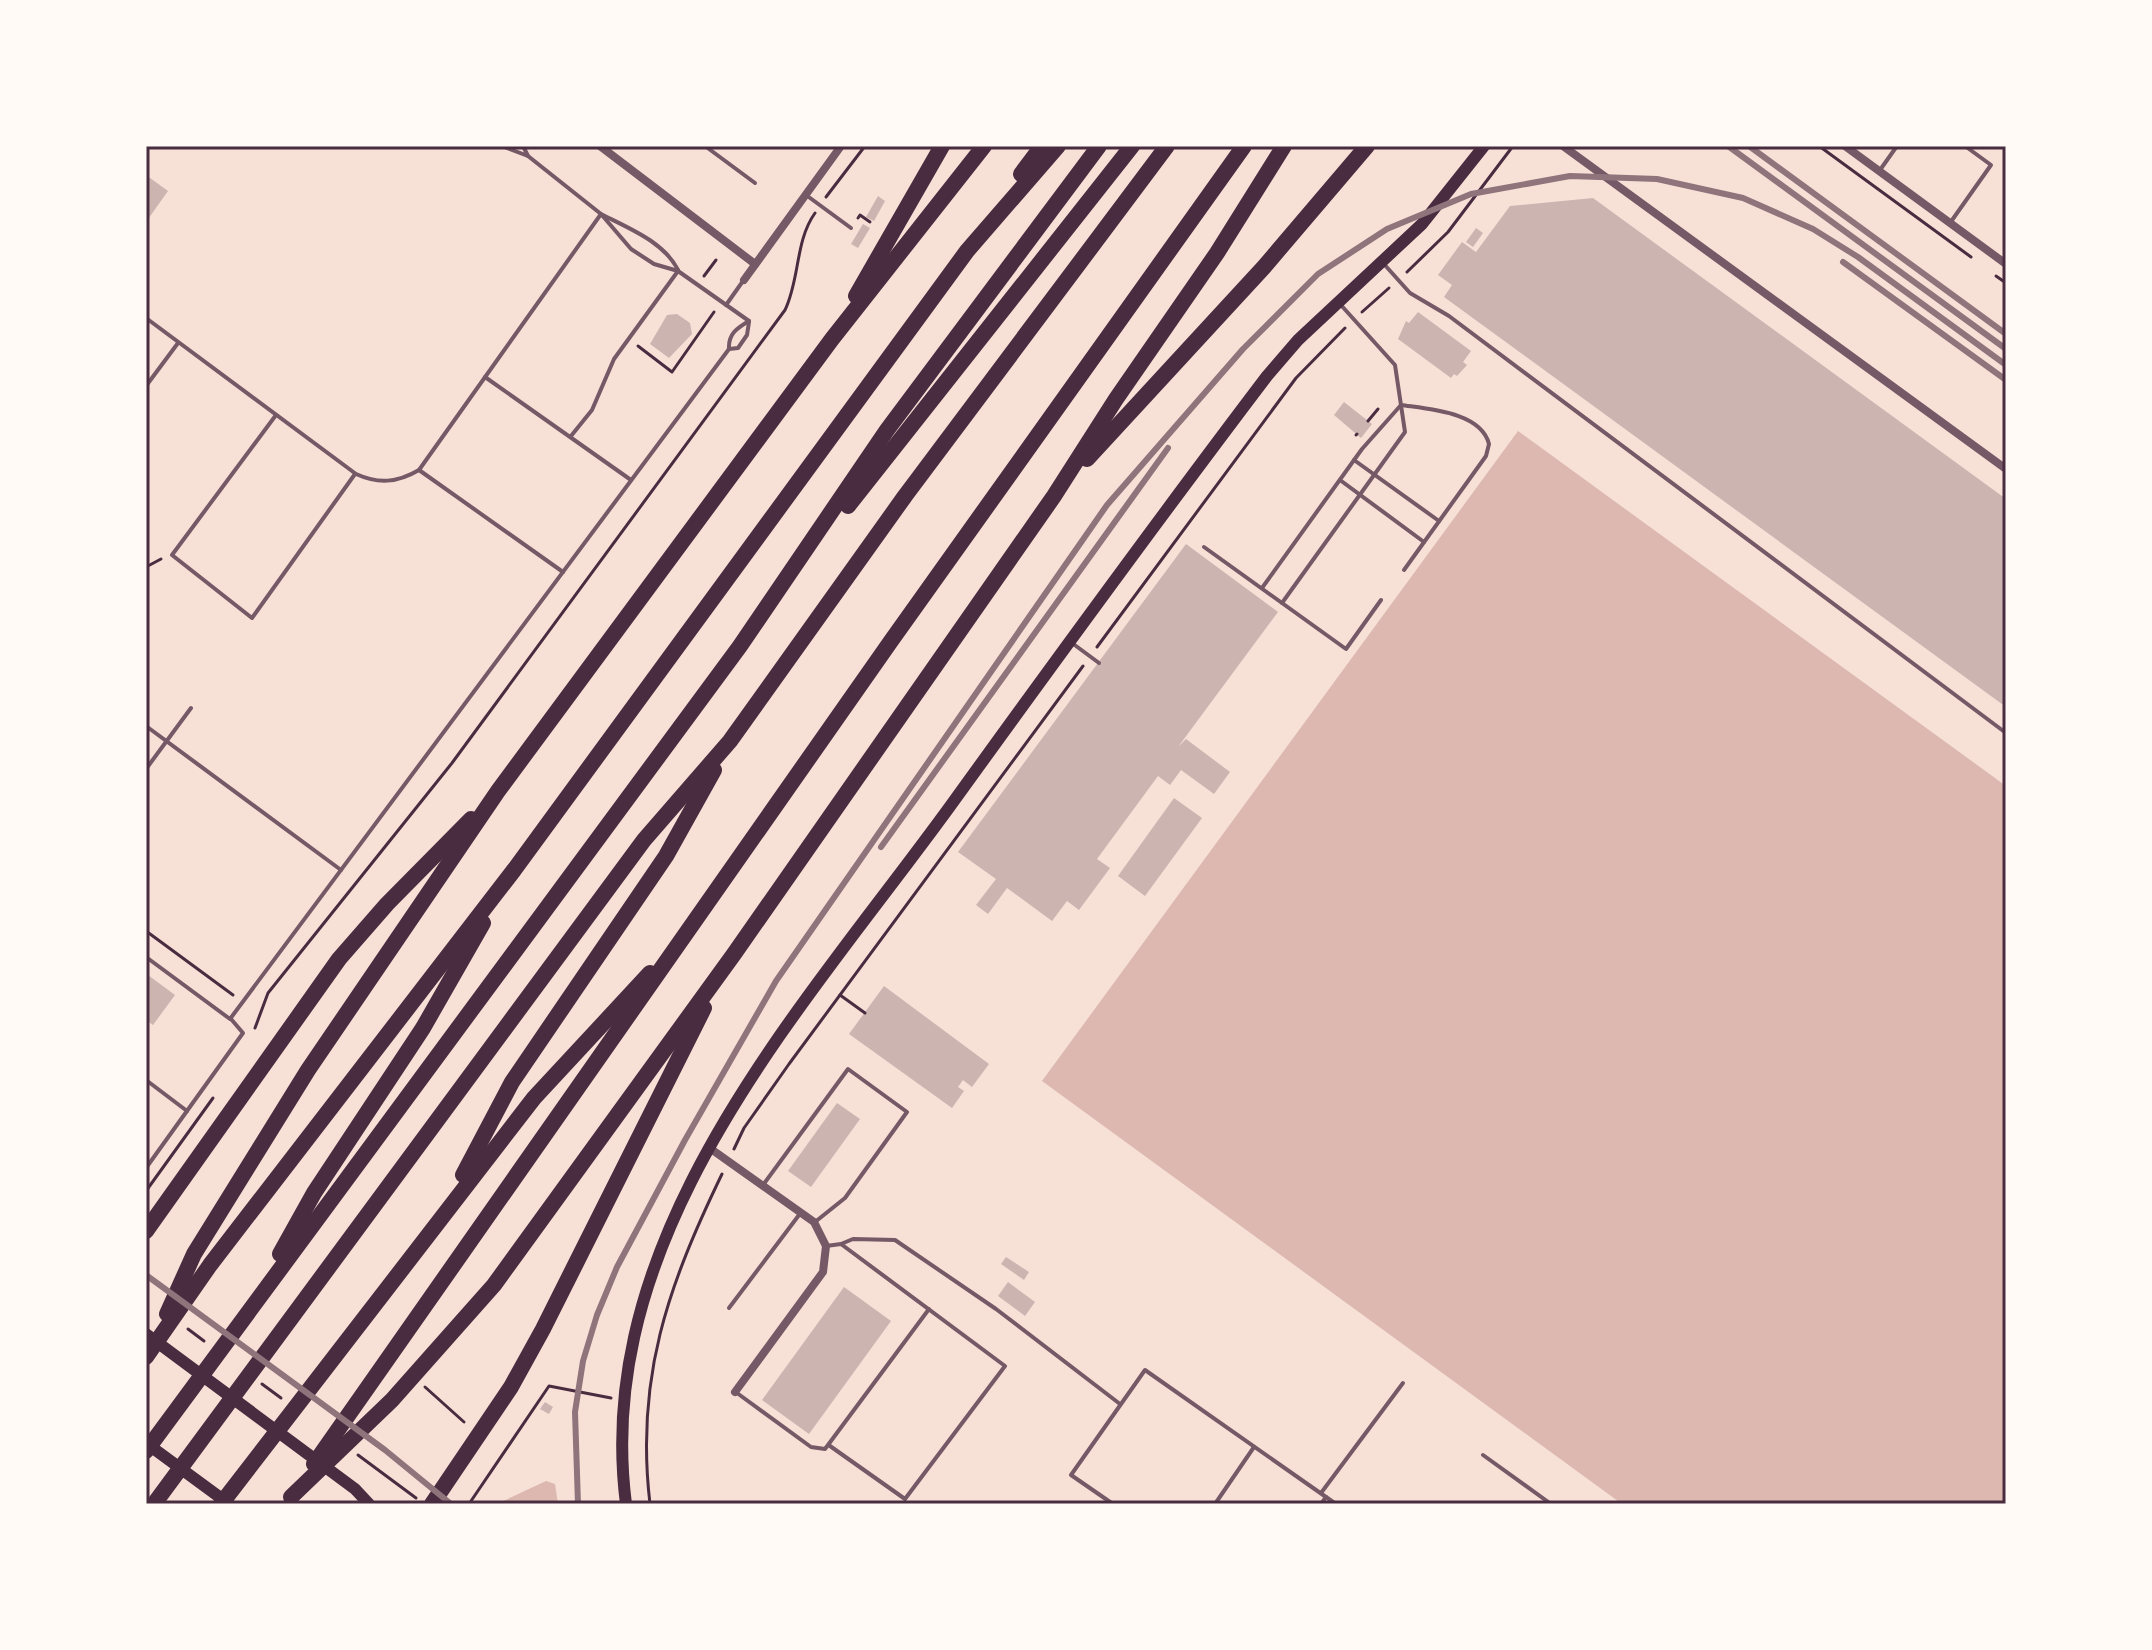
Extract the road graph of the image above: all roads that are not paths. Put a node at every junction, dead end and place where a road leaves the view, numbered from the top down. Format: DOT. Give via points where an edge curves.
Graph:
graph roads {
  1 [pos="502,146"];
  2 [pos="523,146"];
  3 [pos="600,146"];
  4 [pos="705,146"];
  5 [pos="841,146"];
  6 [pos="942,146"];
  7 [pos="984,146"];
  8 [pos="1042,146"];
  9 [pos="1058,146"];
  10 [pos="1099,146"];
  11 [pos="1132,146"];
  12 [pos="1167,146"];
  13 [pos="1244,146"];
  14 [pos="1284,146"];
  15 [pos="1367,146"];
  16 [pos="1484,146"];
  17 [pos="1563,146"];
  18 [pos="1845,146"];
  19 [pos="1897,146"];
  20 [pos="1965,146"];
  21 [pos="528,156"];
  22 [pos="1880,171"];
  23 [pos="755,183"];
  24 [pos="806,195"];
  25 [pos="601,214"];
  26 [pos="1950,223"];
  27 [pos="851,228"];
  28 [pos="967,251"];
  29 [pos="1382,262"];
  30 [pos="755,264"];
  31 [pos="2006,264"];
  32 [pos="678,271"];
  33 [pos="744,280"];
  34 [pos="1338,302"];
  35 [pos="724,304"];
  36 [pos="146,318"];
  37 [pos="749,321"];
  38 [pos="832,339"];
  39 [pos="178,342"];
  40 [pos="729,349"];
  41 [pos="485,377"];
  42 [pos="146,386"];
  43 [pos="1401,405"];
  44 [pos="276,415"];
  45 [pos="571,436"];
  46 [pos="1354,460"];
  47 [pos="2006,469"];
  48 [pos="419,470"];
  49 [pos="356,474"];
  50 [pos="1376,476"];
  51 [pos="631,480"];
  52 [pos="1340,480"];
  53 [pos="1361,495"];
  54 [pos="1054,496"];
  55 [pos="1439,521"];
  56 [pos="1424,542"];
  57 [pos="1204,547"];
  58 [pos="1404,570"];
  59 [pos="563,572"];
  60 [pos="787,581"];
  61 [pos="1262,588"];
  62 [pos="1381,600"];
  63 [pos="1282,603"];
  64 [pos="1070,642"];
  65 [pos="1099,663"];
  66 [pos="191,708"];
  67 [pos="146,726"];
  68 [pos="2006,733"];
  69 [pos="167,741"];
  70 [pos="730,741"];
  71 [pos="146,769"];
  72 [pos="498,791"];
  73 [pos="341,870"];
  74 [pos="514,870"];
  75 [pos="687,934"];
  76 [pos="734,954"];
  77 [pos="146,957"];
  78 [pos="230,1019"];
  79 [pos="146,1080"];
  80 [pos="187,1111"];
  81 [pos="711,1149"];
  82 [pos="146,1168"];
  83 [pos="763,1185"];
  84 [pos="444,1212"];
  85 [pos="801,1213"];
  86 [pos="814,1222"];
  87 [pos="146,1231"];
  88 [pos="841,1244"];
  89 [pos="826,1246"];
  90 [pos="729,1308"];
  91 [pos="929,1309"];
  92 [pos="248,1312"];
  93 [pos="146,1334"];
  94 [pos="147,1356"];
  95 [pos="1403,1383"];
  96 [pos="735,1392"];
  97 [pos="1121,1404"];
  98 [pos="146,1443"];
  99 [pos="830,1446"];
  100 [pos="1254,1447"];
  101 [pos="146,1451"];
  102 [pos="1483,1455"];
  103 [pos="1323,1495"];
  104 [pos="288,1500"];
  105 [pos="154,1504"];
  106 [pos="221,1504"];
  107 [pos="229,1504"];
  108 [pos="369,1504"];
  109 [pos="432,1504"];
  110 [pos="626,1504"];
  111 [pos="1113,1504"];
  112 [pos="1215,1504"];
  113 [pos="1321,1504"];
  114 [pos="1336,1504"];
  115 [pos="1551,1504"];
  1 -- 21 [label="lane"];
  2 -- 21 [label="lane"];
  3 -- 30 [label="street"];
  4 -- 23 [label="lane"];
  5 -- 24 [label="street"];
  6 -- 38 [label="highway"];
  7 -- 38 [label="highway"];
  8 -- 28 [label="highway"];
  9 -- 28 [label="highway"];
  10 -- 60 [label="highway" via="887,430"];
  11 -- 60 [label="highway"];
  12 -- 70 [label="highway"];
  13 -- 75 [label="highway"];
  14 -- 54 [label="highway"];
  15 -- 54 [label="highway"];
  16 -- 29 [label="main road" via="1439,205"];
  17 -- 47 [label="street"];
  18 -- 22 [label="street"];
  19 -- 22 [label="lane"];
  20 -- 26 [label="lane" via="1991,165"];
  21 -- 25 [label="lane"];
  22 -- 26 [label="street"];
  24 -- 27 [label="lane"];
  24 -- 30 [label="street"];
  25 -- 32 [label="lane" via="671,257"];
  25 -- 32 [label="lane" via="631,249"];
  25 -- 41 [label="lane"];
  26 -- 31 [label="street"];
  28 -- 74 [label="highway"];
  29 -- 34 [label="main road"];
  29 -- 68 [label="lane" via="1410,293 1449,316"];
  30 -- 33 [label="street"];
  32 -- 35 [label="lane"];
  32 -- 45 [label="lane" via="614,359 592,410"];
  33 -- 35 [label="lane"];
  34 -- 43 [label="lane" via="1395,365"];
  34 -- 64 [label="main road" via="1272,368"];
  35 -- 37 [label="lane"];
  36 -- 39 [label="lane"];
  37 -- 40 [label="lane" via="728,340"];
  37 -- 40 [label="lane" via="738,348"];
  38 -- 72 [label="highway"];
  39 -- 42 [label="lane"];
  39 -- 44 [label="lane"];
  40 -- 51 [label="lane"];
  41 -- 45 [label="lane"];
  41 -- 48 [label="lane"];
  43 -- 46 [label="lane"];
  43 -- 50 [label="lane" via="1405,432"];
  43 -- 55 [label="lane" via="1460,416 1488,438 1486,456"];
  44 -- 49 [label="lane"];
  44 -- 49 [label="lane" via="172,555 252,618"];
  45 -- 51 [label="lane"];
  46 -- 50 [label="lane"];
  46 -- 52 [label="lane"];
  48 -- 49 [label="lane" via="390,481"];
  48 -- 59 [label="lane"];
  50 -- 53 [label="lane"];
  50 -- 55 [label="lane"];
  51 -- 59 [label="lane"];
  52 -- 53 [label="lane"];
  52 -- 61 [label="lane"];
  53 -- 56 [label="lane"];
  53 -- 63 [label="lane"];
  54 -- 76 [label="highway"];
  55 -- 56 [label="lane"];
  56 -- 58 [label="lane"];
  57 -- 61 [label="lane"];
  59 -- 73 [label="lane"];
  60 -- 92 [label="highway"];
  61 -- 63 [label="lane"];
  62 -- 63 [label="lane" via="1346,649"];
  64 -- 65 [label="lane"];
  64 -- 81 [label="main road" via="753,1073"];
  66 -- 69 [label="lane"];
  67 -- 69 [label="lane"];
  69 -- 71 [label="lane"];
  69 -- 73 [label="lane"];
  70 -- 84 [label="highway" via="666,856 512,1082"];
  70 -- 105 [label="highway" via="644,840"];
  72 -- 87 [label="highway" via="339,959"];
  72 -- 94 [label="highway" via="354,998 194,1254"];
  73 -- 78 [label="lane"];
  74 -- 92 [label="highway" via="423,1028 314,1193"];
  74 -- 94 [label="highway" via="210,1265"];
  75 -- 84 [label="highway" via="534,1098"];
  75 -- 104 [label="highway"];
  76 -- 104 [label="highway" via="494,1285 392,1400"];
  76 -- 109 [label="highway" via="671,1068 543,1329 511,1387"];
  77 -- 78 [label="lane"];
  78 -- 80 [label="lane" via="243,1033"];
  79 -- 80 [label="lane"];
  80 -- 82 [label="lane"];
  81 -- 83 [label="street"];
  81 -- 110 [label="main road" via="671,1225 633,1332 623,1399"];
  83 -- 85 [label="street"];
  83 -- 86 [label="lane" via="848,1069 907,1112 845,1198"];
  84 -- 106 [label="highway"];
  85 -- 86 [label="street"];
  85 -- 90 [label="lane"];
  86 -- 89 [label="street"];
  88 -- 89 [label="lane"];
  88 -- 91 [label="lane"];
  88 -- 97 [label="lane" via="853,1239 895,1240"];
  89 -- 96 [label="street" via="823,1272"];
  91 -- 99 [label="lane"];
  91 -- 99 [label="lane" via="1005,1366 905,1499"];
  92 -- 101 [label="highway"];
  93 -- 108 [label="main road"];
  95 -- 103 [label="lane"];
  96 -- 99 [label="lane" via="811,1447"];
  97 -- 100 [label="lane" via="1145,1370"];
  97 -- 111 [label="lane" via="1071,1475"];
  98 -- 107 [label="main road"];
  100 -- 103 [label="lane"];
  100 -- 112 [label="lane"];
  102 -- 115 [label="lane"];
  103 -- 113 [label="lane"];
  103 -- 114 [label="lane"];
}
